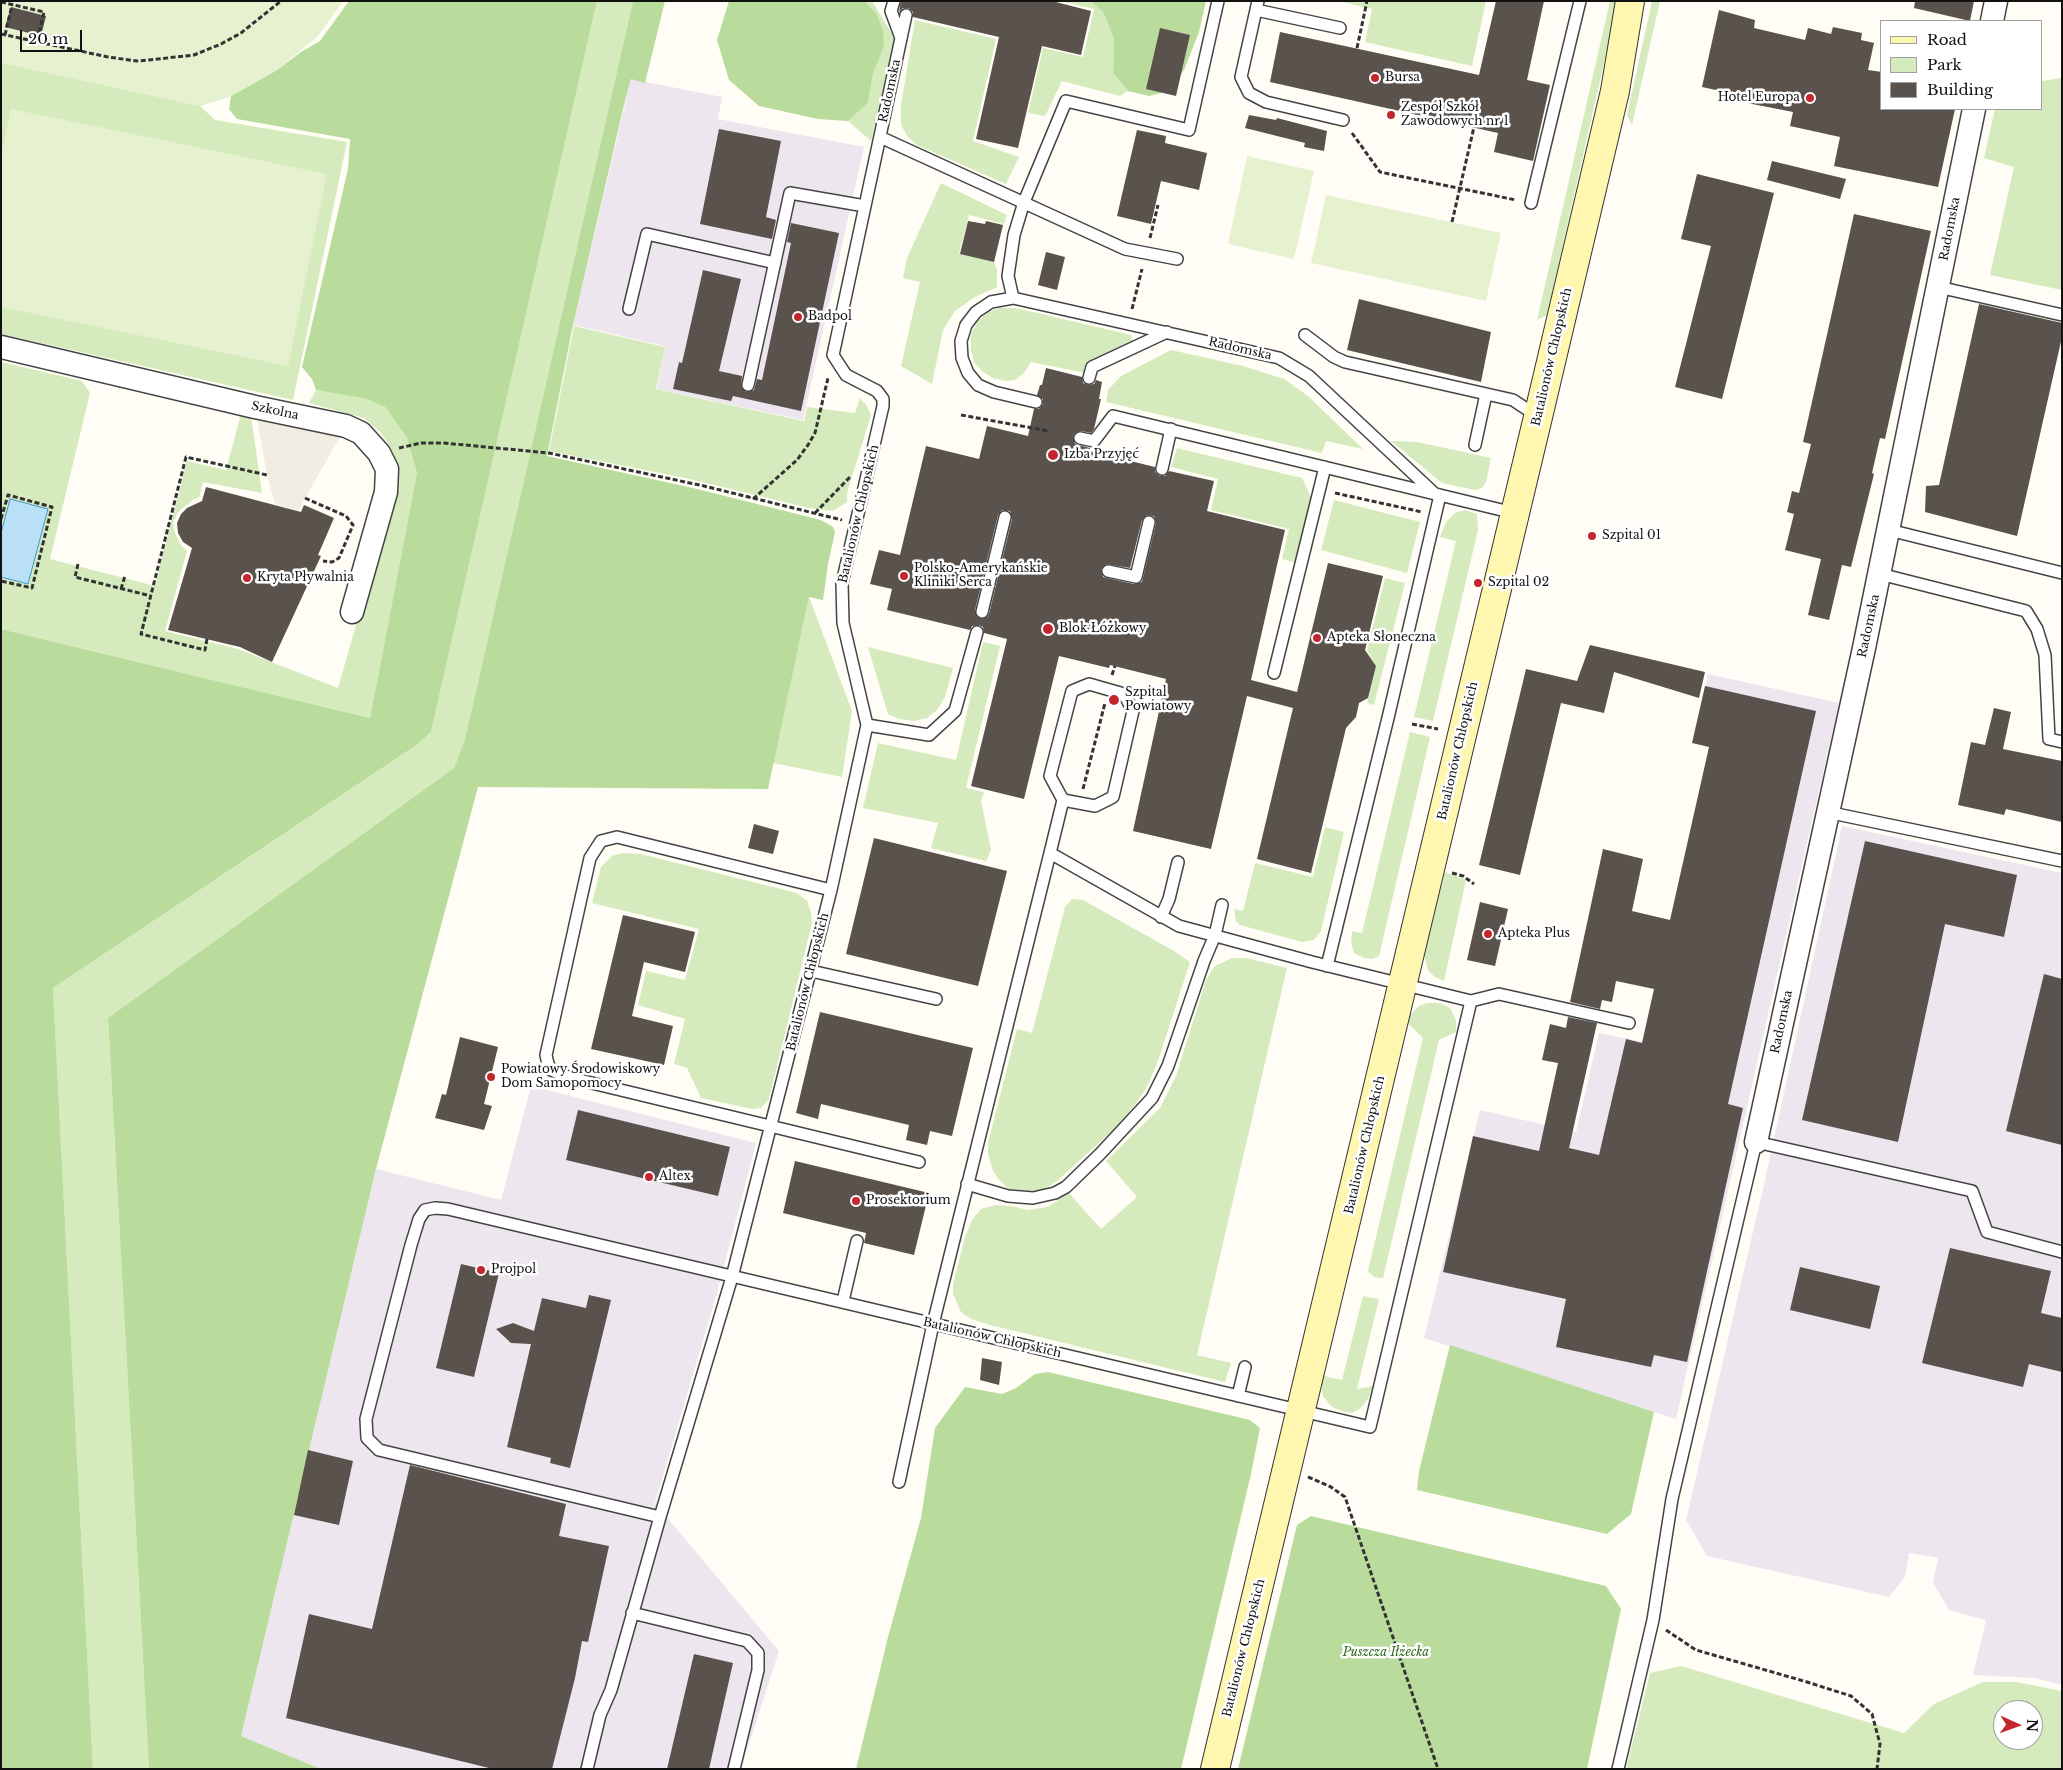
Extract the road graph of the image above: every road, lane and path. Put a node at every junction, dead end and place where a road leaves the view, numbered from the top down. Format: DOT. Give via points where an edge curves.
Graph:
graph roads {
  1 [pos="281,1"];
  2 [pos="894,1"];
  3 [pos="1218,1"];
  4 [pos="1368,1"];
  5 [pos="1580,1"];
  6 [pos="1630,1"];
  7 [pos="1642,1"];
  8 [pos="1996,1"];
  9 [pos="1,2"];
  10 [pos="12,5"];
  11 [pos="1257,6"];
  12 [pos="906,15"];
  13 [pos="1992,20"];
  14 [pos="1340,28"];
  15 [pos="3,34"];
  16 [pos="901,38"];
  17 [pos="37,42"];
  18 [pos="1357,48"];
  19 [pos="1615,91"];
  20 [pos="1974,110"];
  21 [pos="1343,120"];
  22 [pos="1474,127"];
  23 [pos="880,137"];
  24 [pos="1460,188"];
  25 [pos="1024,202"];
  26 [pos="1531,203"];
  27 [pos="1158,205"];
  28 [pos="865,206"];
  29 [pos="1452,222"];
  30 [pos="1146,254"];
  31 [pos="1177,259"];
  32 [pos="775,263"];
  33 [pos="1938,287"];
  34 [pos="1013,298"];
  35 [pos="1133,298"];
  36 [pos="629,309"];
  37 [pos="2062,315"];
  38 [pos="1167,332"];
  39 [pos="1305,335"];
  40 [pos="1,347"];
  41 [pos="834,355"];
  42 [pos="1089,378"];
  43 [pos="748,385"];
  44 [pos="1486,394"];
  45 [pos="1036,402"];
  46 [pos="961,415"];
  47 [pos="1538,417"];
  48 [pos="1170,429"];
  49 [pos="1049,431"];
  50 [pos="1080,438"];
  51 [pos="1475,444"];
  52 [pos="391,450"];
  53 [pos="872,455"];
  54 [pos="1325,467"];
  55 [pos="1162,469"];
  56 [pos="267,475"];
  57 [pos="1320,490"];
  58 [pos="1437,494"];
  59 [pos="305,498"];
  60 [pos="753,498"];
  61 [pos="815,513"];
  62 [pos="1514,513"];
  63 [pos="1436,515"];
  64 [pos="1005,517"];
  65 [pos="1,520"];
  66 [pos="1149,522"];
  67 [pos="854,523"];
  68 [pos="1889,530"];
  69 [pos="323,561"];
  70 [pos="78,564"];
  71 [pos="1108,570"];
  72 [pos="2062,573"];
  73 [pos="1880,574"];
  74 [pos="125,576"];
  75 [pos="1,581"];
  76 [pos="121,588"];
  77 [pos="151,596"];
  78 [pos="352,612"];
  79 [pos="982,612"];
  80 [pos="977,632"];
  81 [pos="207,639"];
  82 [pos="1114,666"];
  83 [pos="1274,673"];
  84 [pos="1108,690"];
  85 [pos="1412,724"];
  86 [pos="866,725"];
  87 [pos="1438,729"];
  88 [pos="2062,742"];
  89 [pos="1063,800"];
  90 [pos="1079,804"];
  91 [pos="1828,812"];
  92 [pos="1050,853"];
  93 [pos="2062,861"];
  94 [pos="1178,862"];
  95 [pos="831,890"];
  96 [pos="1222,905"];
  97 [pos="1161,917"];
  98 [pos="1215,935"];
  99 [pos="1327,966"];
  100 [pos="810,971"];
  101 [pos="1403,985"];
  102 [pos="936,999"];
  103 [pos="1471,1001"];
  104 [pos="1629,1024"];
  105 [pos="772,1126"];
  106 [pos="1756,1142"];
  107 [pos="919,1162"];
  108 [pos="967,1184"];
  109 [pos="857,1241"];
  110 [pos="2062,1252"];
  111 [pos="732,1277"];
  112 [pos="842,1302"];
  113 [pos="933,1324"];
  114 [pos="1245,1367"];
  115 [pos="1238,1396"];
  116 [pos="1302,1411"];
  117 [pos="899,1482"];
  118 [pos="1331,1487"];
  119 [pos="660,1517"];
  120 [pos="632,1613"];
  121 [pos="1653,1620"];
  122 [pos="587,1769"];
  123 [pos="734,1769"];
  124 [pos="1216,1769"];
  125 [pos="1438,1769"];
  126 [pos="1618,1769"];
  127 [pos="1877,1769"];
  1 -- 17 [label="path" via="241,33 194,55 136,61"];
  2 -- 16 [label="lane" via="892,11"];
  3 -- 25 [label="lane" via="1189,130 1066,101"];
  4 -- 18 [label="path"];
  5 -- 26 [label="lane"];
  6 -- 19 [label="street, Batalionów Chłopskich"];
  7 -- 19 [label="street, Batalionów Chłopskich"];
  8 -- 13 [label="street"];
  9 -- 10 [label="path"];
  10 -- 15 [label="path"];
  10 -- 17 [label="path" via="44,12"];
  11 -- 14 [label="lane"];
  11 -- 21 [label="lane" via="1241,77 1249,93 1266,102"];
  12 -- 16 [label="lane, Radomska"];
  15 -- 17 [label="path"];
  16 -- 23 [label="lane, Radomska"];
  19 -- 47 [label="street, Batalionów Chłopskich"];
  20 -- 33 [label="street, Radomska"];
  21 -- 24 [label="path" via="1380,172"];
  22 -- 24 [label="path"];
  23 -- 25 [label="lane, Radomska"];
  23 -- 28 [label="lane"];
  24 -- 26 [label="path"];
  24 -- 29 [label="path"];
  25 -- 30 [label="lane, Radomska" via="1124,249"];
  25 -- 34 [label="lane" via="1014,235 1008,276"];
  27 -- 30 [label="path"];
  28 -- 32 [label="lane" via="790,193"];
  28 -- 41 [label="lane"];
  30 -- 31 [label="lane, Radomska"];
  30 -- 35 [label="path"];
  32 -- 36 [label="lane" via="647,234"];
  32 -- 43 [label="lane"];
  33 -- 37 [label="lane"];
  33 -- 68 [label="street, Radomska"];
  34 -- 38 [label="lane, Radomska"];
  34 -- 45 [label="lane, Radomska" via="991,302 976,312 966,325 961,341 962,358 968,374 978,385"];
  38 -- 42 [label="lane" via="1092,367"];
  38 -- 58 [label="lane, Radomska" via="1279,358 1300,368"];
  39 -- 44 [label="lane" via="1345,362"];
  40 -- 78 [label="street, Szkolna" via="346,426 361,433 379,453 386,468 386,492"];
  41 -- 53 [label="lane, Batalionów Chłopskich" via="846,375 878,391 883,399"];
  41 -- 60 [label="path" via="815,433 798,460"];
  44 -- 47 [label="lane" via="1513,400"];
  44 -- 51 [label="lane"];
  46 -- 49 [label="path"];
  47 -- 62 [label="street, Batalionów Chłopskich"];
  48 -- 50 [label="lane" via="1113,416 1094,441"];
  48 -- 54 [label="lane"];
  48 -- 55 [label="lane"];
  52 -- 60 [label="path" via="417,444 444,443 549,453"];
  53 -- 61 [label="path"];
  53 -- 67 [label="lane, Batalionów Chłopskich"];
  54 -- 57 [label="lane"];
  54 -- 58 [label="lane"];
  56 -- 77 [label="path" via="186,457"];
  57 -- 63 [label="path"];
  57 -- 83 [label="lane"];
  58 -- 62 [label="lane"];
  58 -- 63 [label="lane"];
  59 -- 69 [label="path" via="346,516 353,525 339,558 332,562"];
  60 -- 61 [label="path"];
  61 -- 67 [label="path"];
  62 -- 101 [label="street, Batalionów Chłopskich"];
  63 -- 99 [label="lane"];
  64 -- 79 [label="lane"];
  65 -- 75 [label="path" via="8,495 52,507 32,588"];
  66 -- 71 [label="lane" via="1136,577"];
  67 -- 86 [label="lane, Batalionów Chłopskich" via="842,583 843,623"];
  68 -- 72 [label="lane"];
  68 -- 73 [label="street, Radomska"];
  70 -- 76 [label="path" via="75,577"];
  73 -- 88 [label="lane" via="2026,611 2037,629 2046,655 2049,739"];
  73 -- 91 [label="street, Radomska"];
  74 -- 76 [label="path"];
  76 -- 77 [label="path"];
  77 -- 81 [label="path" via="141,634 205,650"];
  80 -- 86 [label="lane" via="955,711 929,735"];
  82 -- 84 [label="path"];
  84 -- 89 [label="lane" via="1089,684 1072,690 1050,776"];
  84 -- 90 [label="path"];
  84 -- 90 [label="lane" via="1124,694 1133,711 1113,797 1094,806"];
  85 -- 87 [label="path"];
  86 -- 95 [label="lane, Batalionów Chłopskich"];
  89 -- 90 [label="lane"];
  89 -- 92 [label="lane"];
  91 -- 93 [label="lane"];
  91 -- 106 [label="street, Radomska"];
  92 -- 97 [label="lane"];
  92 -- 108 [label="lane"];
  94 -- 97 [label="lane"];
  95 -- 100 [label="lane, Batalionów Chłopskich"];
  95 -- 105 [label="lane" via="617,837 601,842 590,858 546,1055 551,1070 571,1078"];
  96 -- 98 [label="lane"];
  97 -- 98 [label="lane" via="1179,926"];
  98 -- 99 [label="lane"];
  98 -- 108 [label="lane" via="1168,1066 1152,1098 1086,1173 1055,1193 1033,1198 1008,1196"];
  99 -- 101 [label="lane"];
  100 -- 102 [label="lane"];
  100 -- 105 [label="lane, Batalionów Chłopskich"];
  101 -- 103 [label="lane"];
  101 -- 116 [label="street, Batalionów Chłopskich"];
  103 -- 104 [label="lane" via="1499,994"];
  103 -- 116 [label="lane" via="1370,1427"];
  105 -- 107 [label="lane"];
  105 -- 111 [label="lane, Batalionów Chłopskich"];
  106 -- 110 [label="lane" via="1972,1192 1987,1232"];
  106 -- 121 [label="lane" via="1672,1499"];
  108 -- 113 [label="lane"];
  109 -- 112 [label="lane"];
  111 -- 112 [label="lane, Batalionów Chłopskich"];
  111 -- 119 [label="lane"];
  111 -- 119 [label="lane" via="435,1208 424,1210 411,1244 366,1418 367,1438 379,1450"];
  112 -- 113 [label="lane, Batalionów Chłopskich"];
  113 -- 115 [label="lane, Batalionów Chłopskich"];
  113 -- 117 [label="lane"];
  114 -- 115 [label="lane"];
  115 -- 116 [label="lane, Batalionów Chłopskich"];
  116 -- 124 [label="street, Batalionów Chłopskich"];
  118 -- 125 [label="path" via="1345,1497"];
  119 -- 120 [label="lane"];
  120 -- 122 [label="lane"];
  120 -- 123 [label="lane" via="747,1642 758,1653 758,1670"];
  121 -- 126 [label="lane"];
  121 -- 127 [label="path" via="1696,1650 1851,1696 1872,1714 1880,1744"];
}
